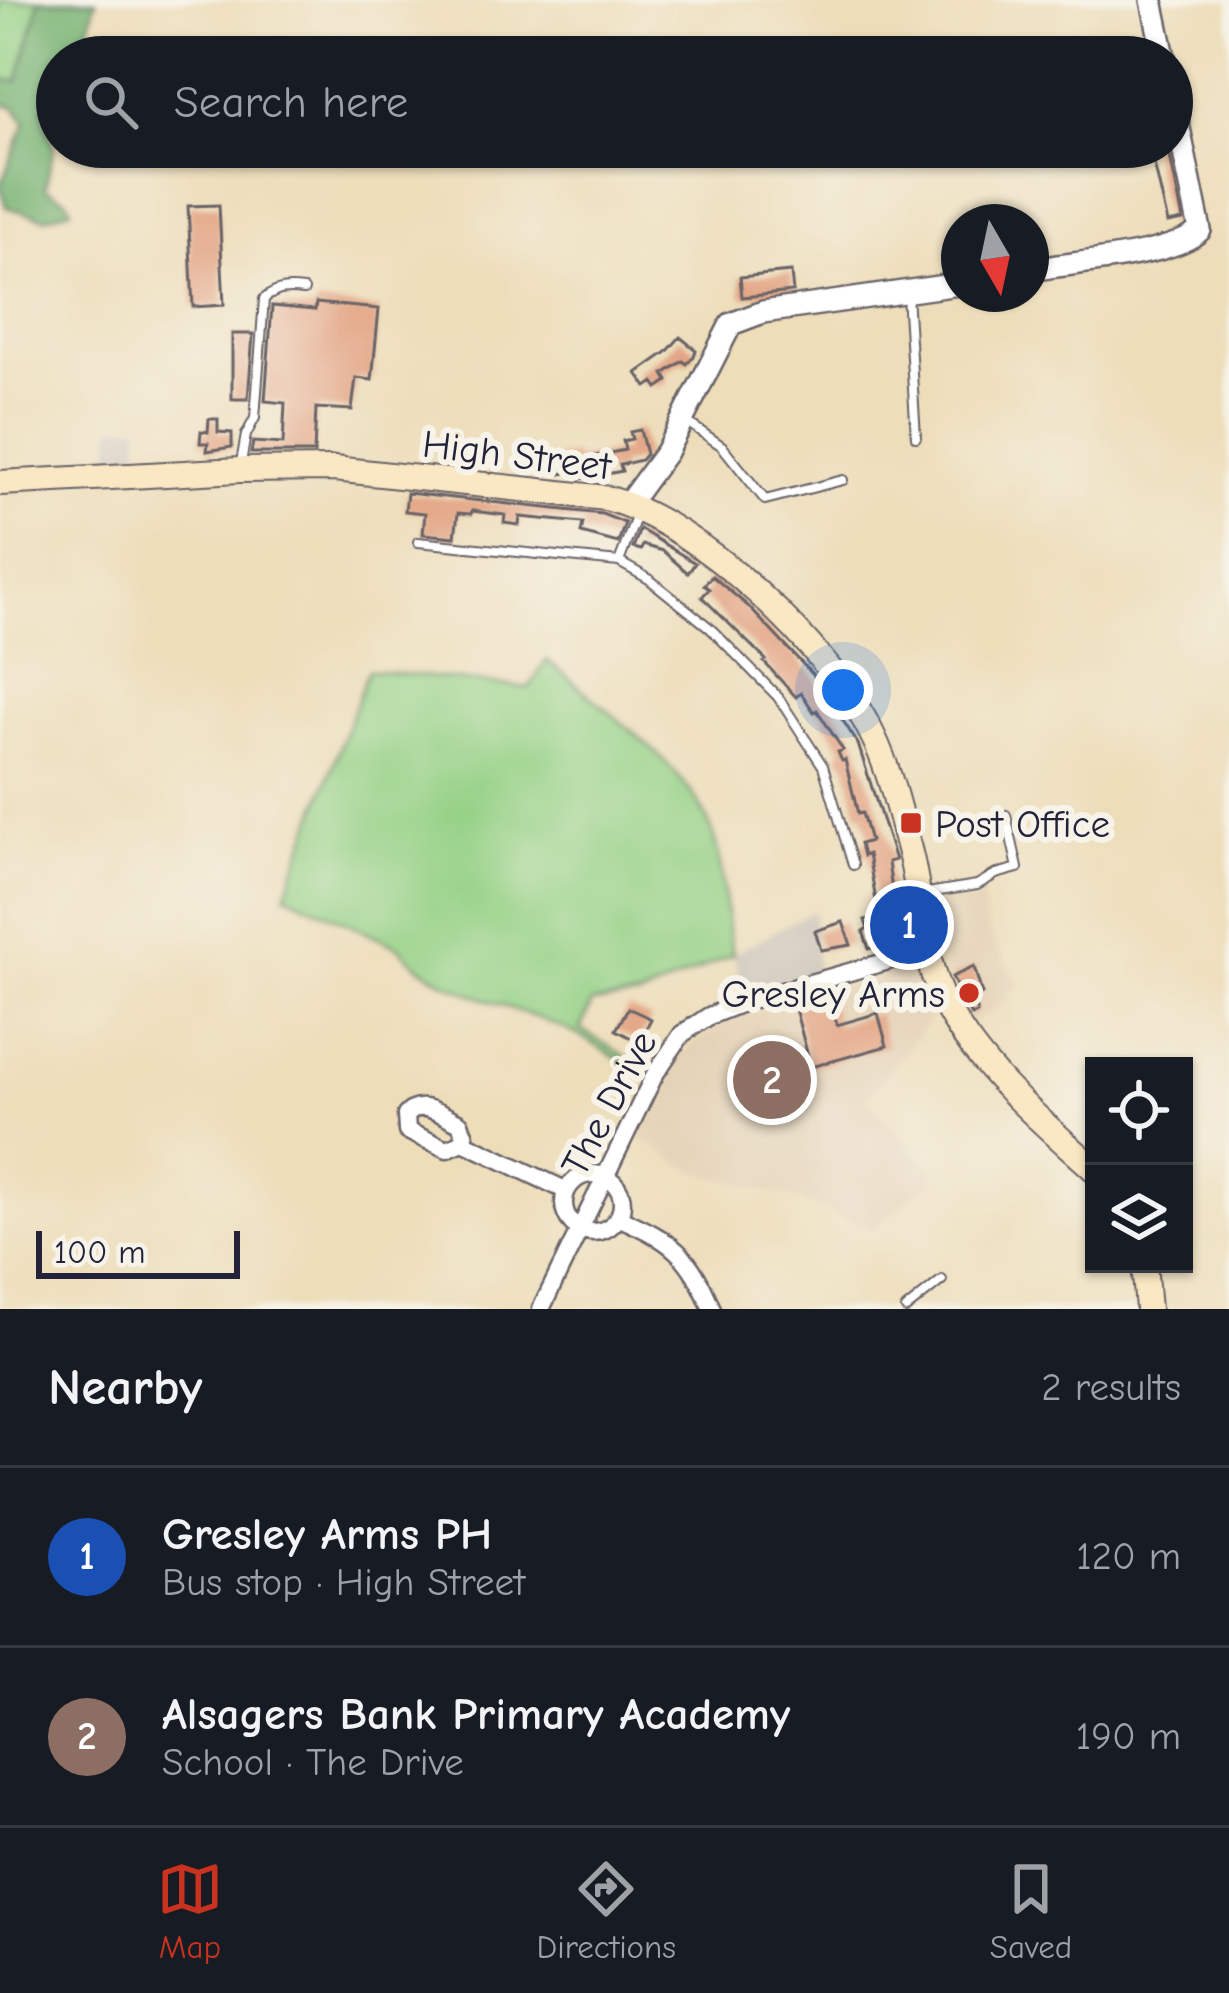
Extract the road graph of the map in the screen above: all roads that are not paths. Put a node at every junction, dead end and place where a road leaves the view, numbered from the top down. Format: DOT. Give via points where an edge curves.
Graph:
graph roads {
  1 [pos="1153,0"];
  2 [pos="1160,36"];
  3 [pos="1188,168"];
  4 [pos="1049,267"];
  5 [pos="941,287"];
  6 [pos="304,290"];
  7 [pos="907,292"];
  8 [pos="683,419"];
  9 [pos="916,437"];
  10 [pos="240,470"];
  11 [pos="843,480"];
  12 [pos="0,483"];
  13 [pos="633,506"];
  14 [pos="418,542"];
  15 [pos="619,562"];
  16 [pos="1006,815"];
  17 [pos="854,866"];
  18 [pos="920,894"];
  19 [pos="927,950"];
  20 [pos="463,1142"];
  21 [pos="1090,1165"];
  22 [pos="604,1178"];
  23 [pos="566,1190"];
  24 [pos="620,1218"];
  25 [pos="579,1227"];
  26 [pos="1145,1273"];
  27 [pos="942,1280"];
  28 [pos="545,1308"];
  29 [pos="712,1309"];
  30 [pos="905,1309"];
  31 [pos="1148,1309"];
  1 -- 2 [label="street"];
  3 -- 4 [label="street" via="1196,235 1167,249"];
  5 -- 7 [label="street"];
  6 -- 10 [label="lane" via="265,299 255,418"];
  7 -- 8 [label="street" via="743,316 722,335"];
  7 -- 9 [label="lane"];
  8 -- 11 [label="lane" via="722,446 765,500"];
  8 -- 13 [label="street"];
  10 -- 12 [label="main road, High Street"];
  10 -- 13 [label="main road, High Street" via="334,469"];
  13 -- 15 [label="lane"];
  13 -- 18 [label="main road, High Street" via="730,569 837,679 879,752"];
  14 -- 15 [label="lane"];
  15 -- 17 [label="lane" via="710,628 778,697 823,766"];
  16 -- 18 [label="lane" via="1018,868"];
  18 -- 19 [label="main road, High Street"];
  19 -- 21 [label="main road, High Street" via="945,1005 969,1041"];
  19 -- 22 [label="street, The Drive" via="694,1024 666,1052"];
  20 -- 23 [label="street"];
  22 -- 23 [label="street" via="584,1176"];
  22 -- 24 [label="street" via="621,1196"];
  22 -- 25 [label="street, The Drive"];
  23 -- 25 [label="street" via="564,1210"];
  24 -- 25 [label="street" via="601,1231"];
  24 -- 29 [label="street" via="677,1246"];
  25 -- 28 [label="street, The Drive"];
  26 -- 31 [label="main road"];
  27 -- 30 [label="lane"];
}
